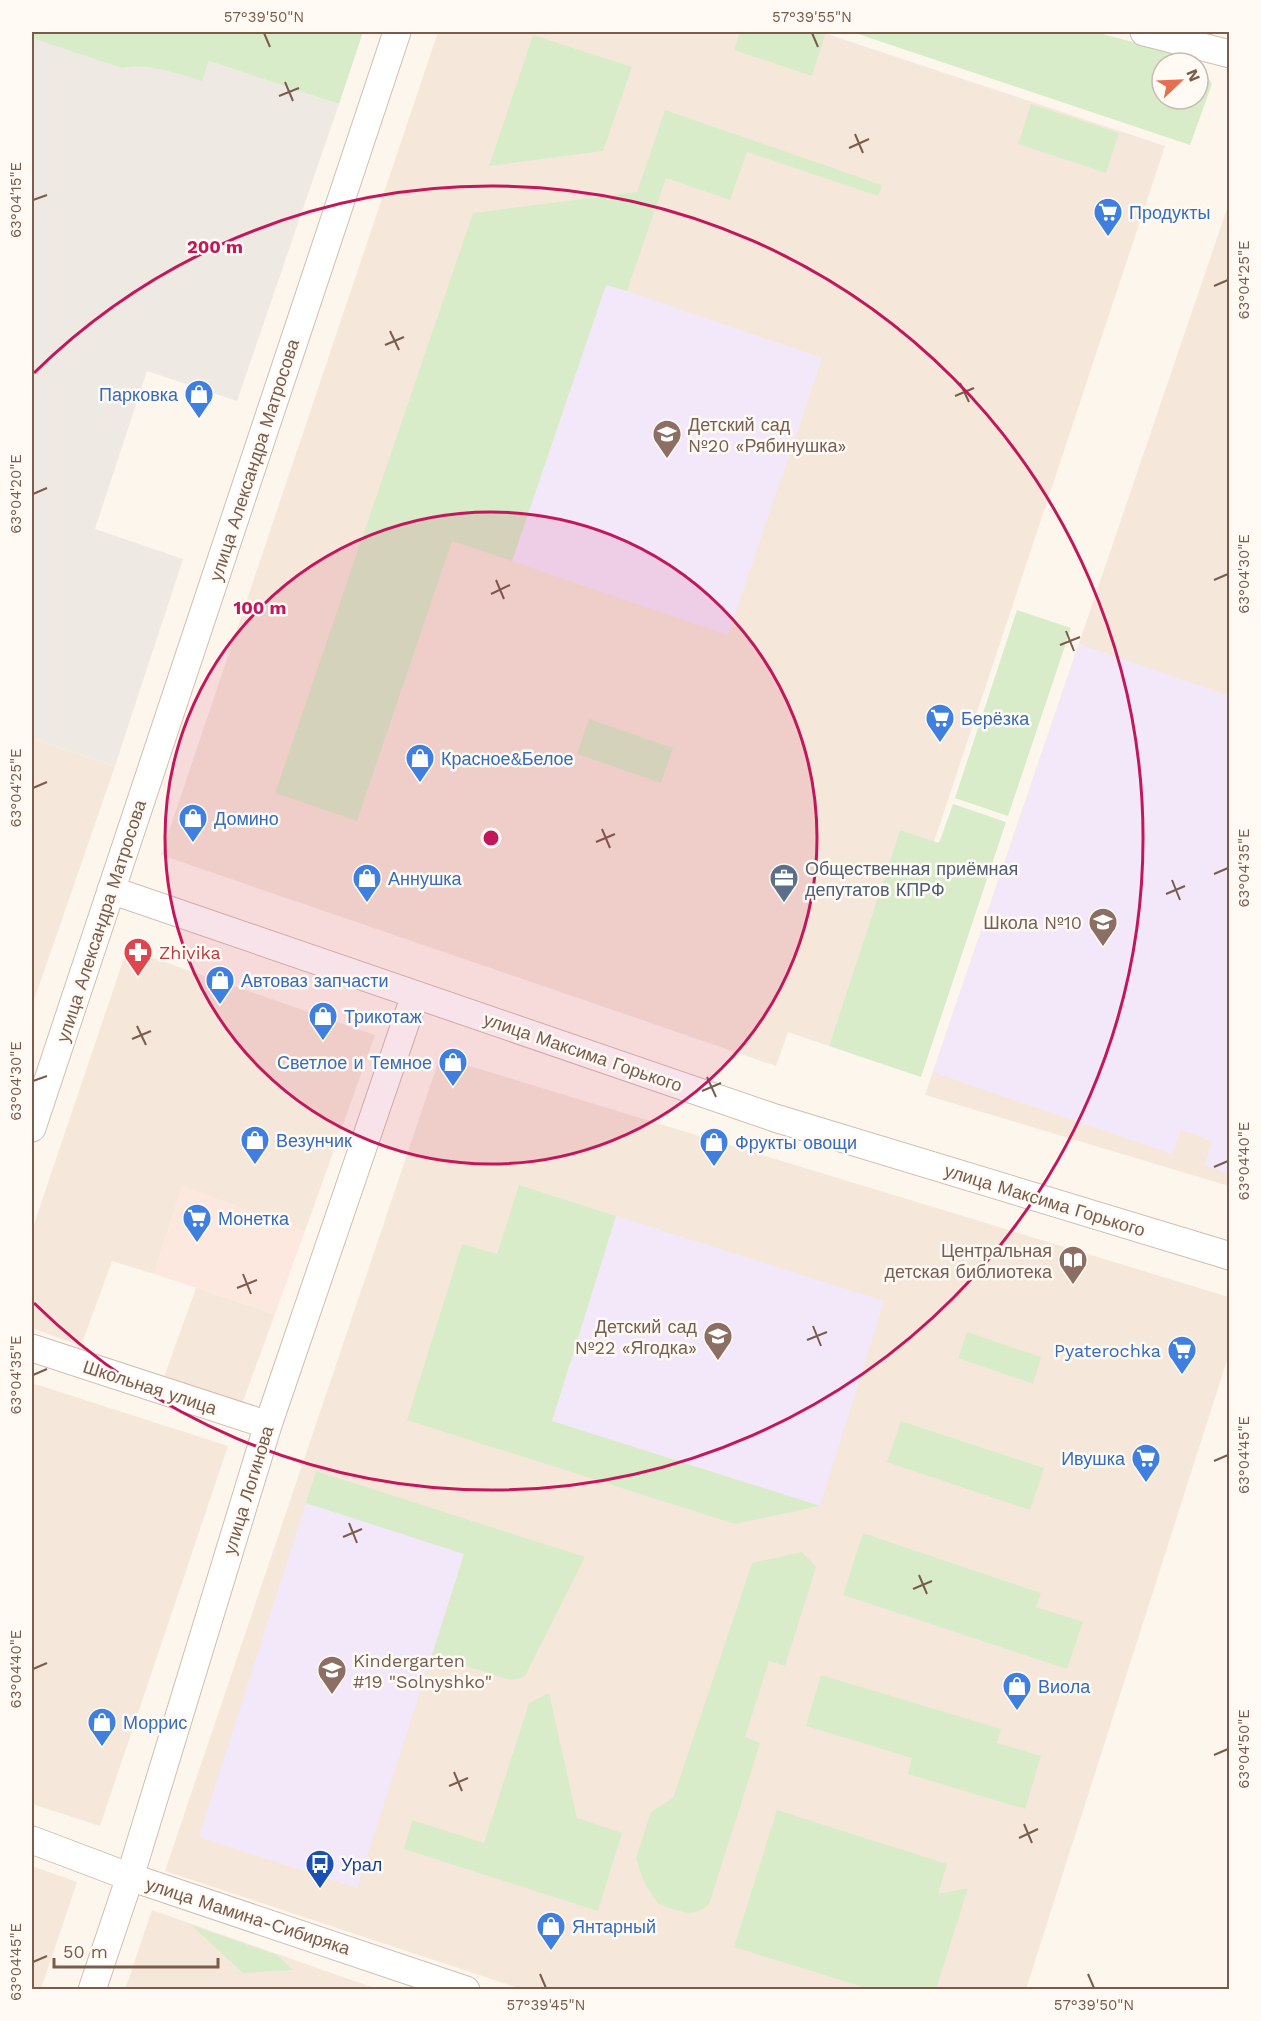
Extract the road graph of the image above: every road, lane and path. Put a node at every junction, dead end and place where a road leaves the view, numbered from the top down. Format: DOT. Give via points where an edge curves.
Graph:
graph roads {
  1 [pos="397,32"];
  2 [pos="1144,32"];
  3 [pos="1230,54"];
  4 [pos="111,890"];
  5 [pos="416,995"];
  6 [pos="39,1082"];
  7 [pos="32,1128"];
  8 [pos="1230,1256"];
  9 [pos="32,1348"];
  10 [pos="268,1425"];
  11 [pos="32,1840"];
  12 [pos="130,1877"];
  13 [pos="92,1989"];
  14 [pos="465,1989"];
  1 -- 4 [label="street, улица Александра Матросова"];
  2 -- 3 [label="street"];
  4 -- 5 [label="street, улица Максима Горького"];
  4 -- 6 [label="street, улица Александра Матросова"];
  5 -- 8 [label="street, улица Максима Горького" via="775,1118"];
  5 -- 10 [label="street, улица Логинова"];
  6 -- 7 [label="street, улица Александра Матросова"];
  9 -- 10 [label="street, Школьная улица"];
  10 -- 12 [label="street, улица Логинова"];
  11 -- 12 [label="street, улица Мамина-Сибиряка"];
  12 -- 13 [label="street, улица Логинова"];
  12 -- 14 [label="street, улица Мамина-Сибиряка"];
}
